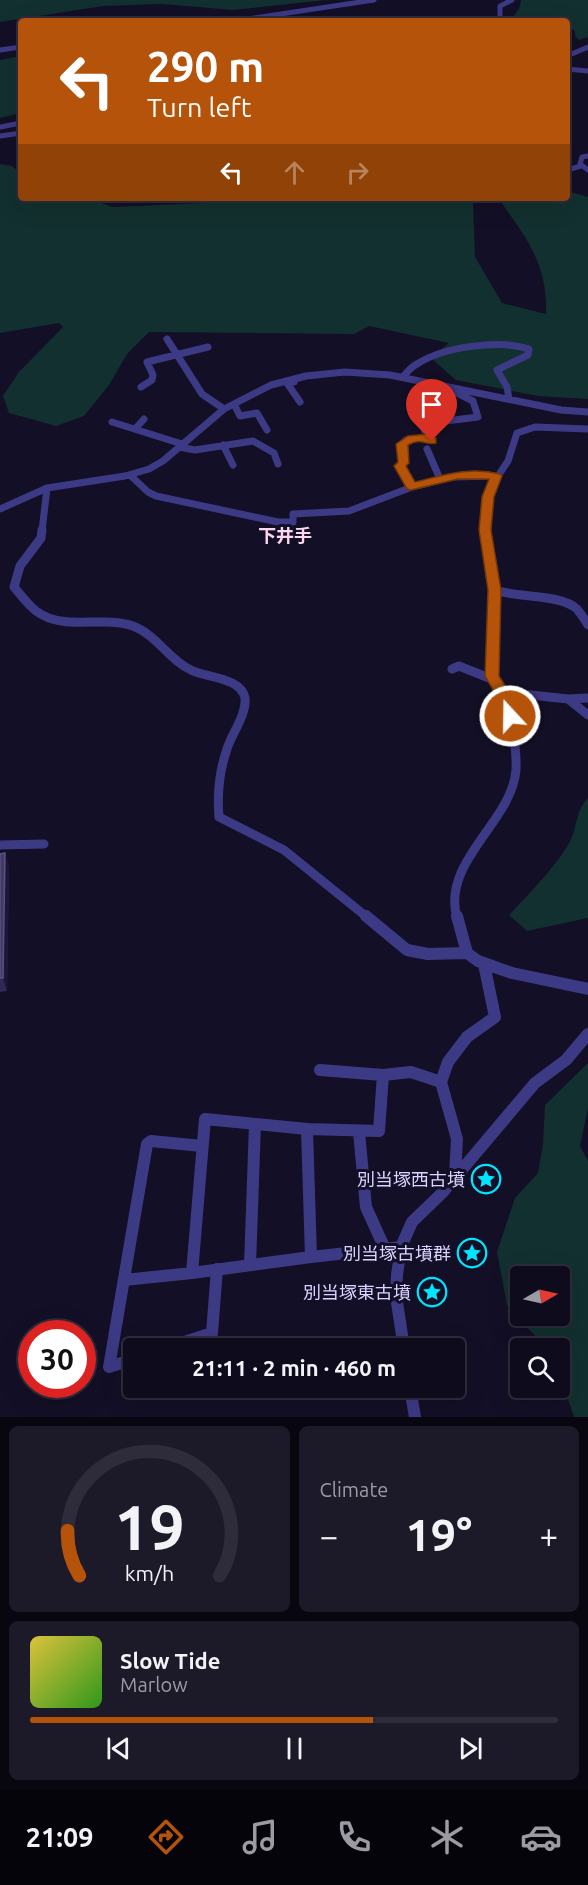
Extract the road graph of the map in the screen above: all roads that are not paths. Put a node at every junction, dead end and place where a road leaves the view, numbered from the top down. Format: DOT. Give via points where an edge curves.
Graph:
graph roads {
  1 [pos="374,0"];
  2 [pos="512,0"];
  3 [pos="500,16"];
  4 [pos="254,18"];
  5 [pos="18,47"];
  6 [pos="588,47"];
  7 [pos="0,50"];
  8 [pos="570,55"];
  9 [pos="570,69"];
  10 [pos="588,71"];
  11 [pos="18,124"];
  12 [pos="0,127"];
  13 [pos="18,133"];
  14 [pos="0,136"];
  15 [pos="588,156"];
  16 [pos="580,166"];
  17 [pos="570,169"];
  18 [pos="588,170"];
  19 [pos="167,339"];
  20 [pos="208,347"];
  21 [pos="177,355"];
  22 [pos="329,373"];
  23 [pos="403,377"];
  24 [pos="141,387"];
  25 [pos="458,389"];
  26 [pos="509,399"];
  27 [pos="300,402"];
  28 [pos="234,404"];
  29 [pos="224,409"];
  30 [pos="588,412"];
  31 [pos="144,419"];
  32 [pos="112,422"];
  33 [pos="135,429"];
  34 [pos="588,429"];
  35 [pos="267,430"];
  36 [pos="427,437"];
  37 [pos="181,445"];
  38 [pos="224,445"];
  39 [pos="278,464"];
  40 [pos="233,465"];
  41 [pos="130,475"];
  42 [pos="496,476"];
  43 [pos="440,479"];
  44 [pos="411,487"];
  45 [pos="47,488"];
  46 [pos="0,509"];
  47 [pos="495,590"];
  48 [pos="588,625"];
  49 [pos="452,669"];
  50 [pos="494,680"];
  51 [pos="502,692"];
  52 [pos="588,698"];
  53 [pos="568,699"];
  54 [pos="588,714"];
  55 [pos="44,844"];
  56 [pos="0,845"];
  57 [pos="467,953"];
  58 [pos="484,964"];
  59 [pos="588,989"];
  60 [pos="588,1034"];
  61 [pos="320,1070"];
  62 [pos="383,1075"];
  63 [pos="441,1082"];
  64 [pos="255,1124"];
  65 [pos="307,1129"];
  66 [pos="359,1132"];
  67 [pos="202,1146"];
  68 [pos="455,1176"];
  69 [pos="401,1247"];
  70 [pos="385,1249"];
  71 [pos="311,1257"];
  72 [pos="250,1265"];
  73 [pos="217,1269"];
  74 [pos="192,1273"];
  75 [pos="124,1280"];
  76 [pos="197,1338"];
  77 [pos="402,1338"];
  78 [pos="123,1363"];
  79 [pos="412,1398"];
  80 [pos="415,1417"];
  1 -- 4 [label="street"];
  2 -- 3 [label="street" via="500,6"];
  5 -- 7 [label="street"];
  6 -- 8 [label="street"];
  9 -- 10 [label="street"];
  11 -- 12 [label="street"];
  13 -- 14 [label="street"];
  15 -- 16 [label="street" via="582,157"];
  16 -- 17 [label="street"];
  16 -- 18 [label="street"];
  19 -- 21 [label="street"];
  20 -- 21 [label="street"];
  21 -- 24 [label="street" via="147,362 152,380"];
  21 -- 29 [label="street" via="202,394"];
  22 -- 23 [label="street"];
  22 -- 27 [label="street" via="328,377 287,383"];
  22 -- 28 [label="street" via="271,385"];
  23 -- 25 [label="street"];
  23 -- 26 [label="street" via="416,365 450,351 525,346 528,355 497,370"];
  25 -- 26 [label="street"];
  25 -- 36 [label="street" via="457,394 473,401 478,417 425,422 422,424"];
  26 -- 30 [label="street"];
  28 -- 29 [label="street"];
  28 -- 35 [label="street" via="240,417 257,413"];
  29 -- 37 [label="street"];
  31 -- 33 [label="street"];
  32 -- 33 [label="street"];
  33 -- 37 [label="street"];
  34 -- 42 [label="street" via="522,430 508,462"];
  36 -- 43 [label="street"];
  36 -- 44 [label="street" via="402,444 404,463 400,466"];
  37 -- 38 [label="street" via="195,450"];
  37 -- 41 [label="street" via="149,469"];
  38 -- 39 [label="street" via="260,443 274,453"];
  38 -- 40 [label="street"];
  41 -- 44 [label="street" via="156,496 278,522 293,522 293,514 349,511"];
  41 -- 45 [label="street"];
  42 -- 43 [label="street" via="478,473"];
  42 -- 47 [label="street" via="488,497 485,530"];
  43 -- 44 [label="street"];
  45 -- 46 [label="street"];
  45 -- 57 [label="street" via="42,538 20,566 14,587 37,612 54,621 135,626 174,662 235,685 243,693 245,703 219,773 219,816 284,850 407,950"];
  47 -- 48 [label="street" via="509,596 550,598 576,608"];
  47 -- 50 [label="street"];
  49 -- 50 [label="street" via="459,666"];
  50 -- 51 [label="street"];
  51 -- 53 [label="street"];
  51 -- 57 [label="street" via="510,716 516,770 511,791 455,888 454,906"];
  52 -- 53 [label="street"];
  53 -- 54 [label="street"];
  55 -- 56 [label="street"];
  57 -- 58 [label="street"];
  58 -- 59 [label="street" via="512,974"];
  58 -- 63 [label="street" via="495,1017 462,1043 448,1062"];
  60 -- 68 [label="street" via="566,1060 535,1083"];
  61 -- 62 [label="street"];
  62 -- 63 [label="street" via="411,1072"];
  62 -- 66 [label="street" via="379,1131"];
  63 -- 68 [label="street" via="457,1139"];
  64 -- 65 [label="street"];
  64 -- 67 [label="street" via="205,1119"];
  64 -- 72 [label="street"];
  65 -- 66 [label="street"];
  65 -- 71 [label="street"];
  66 -- 70 [label="street" via="366,1207"];
  67 -- 74 [label="street"];
  67 -- 75 [label="street" via="151,1141 147,1144"];
  68 -- 69 [label="street" via="412,1222"];
  69 -- 70 [label="street"];
  69 -- 77 [label="street" via="396,1296"];
  70 -- 71 [label="street"];
  71 -- 72 [label="street"];
  72 -- 73 [label="street"];
  73 -- 74 [label="street"];
  73 -- 76 [label="street" via="212,1333"];
  74 -- 75 [label="street"];
  75 -- 78 [label="street" via="109,1367"];
  79 -- 80 [label="street"];
}
